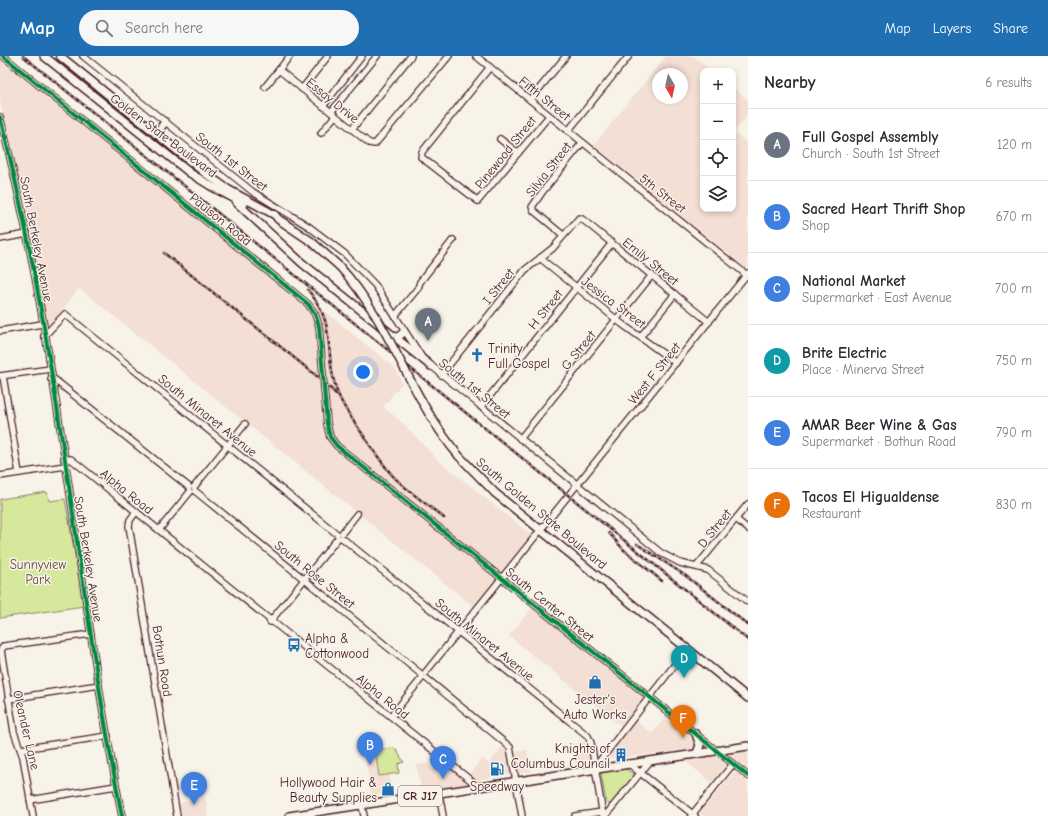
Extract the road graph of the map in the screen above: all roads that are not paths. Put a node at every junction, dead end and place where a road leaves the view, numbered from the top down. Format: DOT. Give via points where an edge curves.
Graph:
graph roads {
  1 [pos="3,56"];
  2 [pos="44,56"];
  3 [pos="60,56"];
  4 [pos="83,56"];
  5 [pos="290,56"];
  6 [pos="328,56"];
  7 [pos="362,56"];
  8 [pos="377,56"];
  9 [pos="411,56"];
  10 [pos="476,56"];
  11 [pos="566,56"];
  12 [pos="629,56"];
  13 [pos="445,57"];
  14 [pos="490,67"];
  15 [pos="279,70"];
  16 [pos="265,87"];
  17 [pos="302,89"];
  18 [pos="530,100"];
  19 [pos="323,106"];
  20 [pos="333,114"];
  21 [pos="549,116"];
  22 [pos="0,117"];
  23 [pos="165,122"];
  24 [pos="352,129"];
  25 [pos="568,131"];
  26 [pos="321,133"];
  27 [pos="156,134"];
  28 [pos="500,139"];
  29 [pos="582,143"];
  30 [pos="518,153"];
  31 [pos="227,195"];
  32 [pos="579,218"];
  33 [pos="278,219"];
  34 [pos="27,234"];
  35 [pos="563,235"];
  36 [pos="0,239"];
  37 [pos="453,240"];
  38 [pos="612,243"];
  39 [pos="540,258"];
  40 [pos="340,267"];
  41 [pos="748,274"];
  42 [pos="652,275"];
  43 [pos="576,288"];
  44 [pos="675,294"];
  45 [pos="395,316"];
  46 [pos="616,320"];
  47 [pos="709,322"];
  48 [pos="42,324"];
  49 [pos="0,331"];
  50 [pos="404,332"];
  51 [pos="44,336"];
  52 [pos="641,336"];
  53 [pos="393,337"];
  54 [pos="676,363"];
  55 [pos="431,366"];
  56 [pos="50,369"];
  57 [pos="441,375"];
  58 [pos="1,376"];
  59 [pos="51,378"];
  60 [pos="481,407"];
  61 [pos="245,424"];
  62 [pos="520,439"];
  63 [pos="228,445"];
  64 [pos="340,448"];
  65 [pos="64,459"];
  66 [pos="65,466"];
  67 [pos="19,473"];
  68 [pos="0,476"];
  69 [pos="578,486"];
  70 [pos="192,489"];
  71 [pos="748,504"];
  72 [pos="136,512"];
  73 [pos="357,514"];
  74 [pos="736,519"];
  75 [pos="748,529"];
  76 [pos="159,530"];
  77 [pos="540,531"];
  78 [pos="340,536"];
  79 [pos="697,566"];
  80 [pos="502,578"];
  81 [pos="304,580"];
  82 [pos="748,602"];
  83 [pos="272,620"];
  84 [pos="459,632"];
  85 [pos="91,634"];
  86 [pos="687,649"];
  87 [pos="424,676"];
  88 [pos="99,685"];
  89 [pos="649,696"];
  90 [pos="748,698"];
  91 [pos="8,699"];
  92 [pos="391,716"];
  93 [pos="696,734"];
  94 [pos="108,736"];
  95 [pos="748,746"];
  96 [pos="21,749"];
  97 [pos="717,751"];
  98 [pos="697,754"];
  99 [pos="597,759"];
  100 [pos="651,760"];
  101 [pos="628,763"];
  102 [pos="733,764"];
  103 [pos="595,769"];
  104 [pos="641,773"];
  105 [pos="748,776"];
  106 [pos="516,781"];
  107 [pos="116,786"];
  108 [pos="479,787"];
  109 [pos="439,794"];
  110 [pos="30,800"];
  111 [pos="362,805"];
  112 [pos="603,815"];
  113 [pos="33,816"];
  114 [pos="122,816"];
  115 [pos="177,816"];
  116 [pos="289,816"];
  117 [pos="364,816"];
  118 [pos="443,816"];
  119 [pos="522,816"];
  120 [pos="575,816"];
  121 [pos="693,816"];
  1 -- 64 [label="street, Paulson Road" via="308,304 320,329 328,428 332,440"];
  2 -- 31 [label="main road, Golden State Boulevard" via="179,164"];
  3 -- 27 [label="main road, Golden State Boulevard"];
  4 -- 23 [label="street, South 1st Street"];
  5 -- 15 [label="street"];
  6 -- 17 [label="street"];
  7 -- 19 [label="street"];
  8 -- 20 [label="street"];
  9 -- 24 [label="street"];
  10 -- 14 [label="street, Fifth Street"];
  11 -- 18 [label="street"];
  12 -- 25 [label="street"];
  13 -- 24 [label="street, Essay Drive" via="375,144"];
  14 -- 18 [label="street, Fifth Street"];
  14 -- 30 [label="street, Pinewood Street" via="420,154 478,201"];
  15 -- 16 [label="street"];
  15 -- 17 [label="street, Essay Drive"];
  17 -- 19 [label="street, Essay Drive"];
  18 -- 21 [label="street, Fifth Street"];
  19 -- 20 [label="street, Essay Drive"];
  20 -- 24 [label="street, Essay Drive"];
  20 -- 26 [label="street"];
  21 -- 25 [label="street, Fifth Street"];
  21 -- 30 [label="street, Pinewood Street"];
  22 -- 34 [label="street, South Berkeley Avenue"];
  23 -- 27 [label="main road"];
  23 -- 45 [label="street, South 1st Street" via="253,192 308,226 345,254 375,285"];
  25 -- 29 [label="street, Fifth Street"];
  27 -- 33 [label="main road, Golden State Boulevard" via="221,184"];
  28 -- 30 [label="street"];
  29 -- 35 [label="street, Silvia Street" via="543,191 532,209"];
  29 -- 41 [label="street, 5th Street"];
  31 -- 33 [label="main road, Golden State Boulevard" via="273,219"];
  31 -- 53 [label="main road" via="302,264"];
  32 -- 35 [label="street, I Street"];
  32 -- 38 [label="street, Emily Street"];
  33 -- 40 [label="main road, Golden State Boulevard" via="312,242"];
  34 -- 36 [label="street"];
  34 -- 48 [label="street, South Berkeley Avenue"];
  35 -- 39 [label="street, I Street" via="553,248"];
  37 -- 45 [label="street"];
  38 -- 42 [label="street, Emily Street"];
  38 -- 43 [label="street, H Street"];
  39 -- 43 [label="street, Jessica Street"];
  39 -- 57 [label="street, I Street" via="525,270"];
  40 -- 77 [label="main road, South Golden State Boulevard, bridge" via="376,314 422,403 459,456 489,488"];
  41 -- 47 [label="street, West F Street"];
  42 -- 44 [label="street, Emily Street"];
  42 -- 46 [label="street, G Street"];
  43 -- 46 [label="street, Jessica Street"];
  43 -- 60 [label="street, H Street"];
  44 -- 47 [label="street, Emily Street"];
  44 -- 52 [label="street"];
  45 -- 50 [label="street, South 1st Street"];
  46 -- 52 [label="street, Jessica Street"];
  46 -- 62 [label="street, G Street"];
  47 -- 54 [label="street, West F Street"];
  48 -- 49 [label="street"];
  48 -- 51 [label="street, South Berkeley Avenue"];
  50 -- 53 [label="main road" via="398,337"];
  50 -- 55 [label="street, South 1st Street"];
  51 -- 56 [label="street, South Berkeley Avenue"];
  51 -- 63 [label="street, South Minaret Avenue" via="65,314"];
  52 -- 54 [label="street, Jessica Street"];
  53 -- 55 [label="main road"];
  54 -- 69 [label="street, West F Street"];
  55 -- 57 [label="street, South 1st Street"];
  56 -- 58 [label="street"];
  56 -- 59 [label="street, South Berkeley Avenue"];
  57 -- 60 [label="street, South 1st Street"];
  58 -- 67 [label="street"];
  59 -- 65 [label="street, South Berkeley Avenue"];
  59 -- 70 [label="street, South Rose Street"];
  60 -- 62 [label="street, South 1st Street"];
  61 -- 63 [label="street"];
  62 -- 69 [label="street, South 1st Street"];
  63 -- 70 [label="street"];
  63 -- 78 [label="street, South Minaret Avenue"];
  64 -- 80 [label="street, South Center Street"];
  65 -- 66 [label="street, South Berkeley Avenue"];
  65 -- 72 [label="street, Alpha Road" via="71,459"];
  66 -- 67 [label="street"];
  66 -- 85 [label="street, South Berkeley Avenue"];
  67 -- 68 [label="street"];
  69 -- 77 [label="street, West F Street"];
  69 -- 79 [label="street, South 1st Street" via="664,554 680,562"];
  70 -- 76 [label="street"];
  70 -- 81 [label="street, South Rose Street"];
  71 -- 74 [label="street, D Street"];
  72 -- 76 [label="street, Alpha Road"];
  72 -- 115 [label="street, Bothun Road" via="129,525"];
  73 -- 78 [label="street"];
  74 -- 75 [label="street"];
  74 -- 79 [label="street, D Street"];
  76 -- 83 [label="street, Alpha Road"];
  77 -- 80 [label="street, West F Street"];
  77 -- 86 [label="main road, South Golden State Boulevard"];
  78 -- 81 [label="street"];
  78 -- 84 [label="street, South Minaret Avenue"];
  79 -- 82 [label="street, South 1st Street" via="710,572"];
  80 -- 84 [label="street, West F Street"];
  80 -- 89 [label="street, South Center Street"];
  81 -- 83 [label="street"];
  81 -- 87 [label="street, South Rose Street"];
  83 -- 92 [label="street, Alpha Road"];
  84 -- 87 [label="street, West F Street"];
  84 -- 99 [label="street, South Minaret Avenue" via="585,733 591,741"];
  85 -- 88 [label="street, South Berkeley Avenue"];
  85 -- 91 [label="street, Oleander Lane" via="1,648"];
  86 -- 89 [label="street"];
  86 -- 90 [label="main road, South Golden State Boulevard"];
  87 -- 92 [label="street, West F Street"];
  87 -- 106 [label="street, South Rose Street" via="508,745 512,751"];
  88 -- 91 [label="street"];
  88 -- 94 [label="street, South Berkeley Avenue"];
  89 -- 93 [label="street, South Center Street"];
  89 -- 99 [label="street"];
  91 -- 96 [label="street, Oleander Lane" via="14,735"];
  92 -- 108 [label="street, Alpha Road"];
  93 -- 97 [label="street, South Center Street"];
  93 -- 98 [label="main road" via="700,745"];
  94 -- 96 [label="street"];
  94 -- 107 [label="street, South Berkeley Avenue"];
  95 -- 97 [label="main road, CR J17"];
  96 -- 110 [label="street, Oleander Lane"];
  97 -- 98 [label="main road, CR J17"];
  97 -- 102 [label="street, South Center Street"];
  98 -- 100 [label="main road, CR J17"];
  99 -- 103 [label="street, South Minaret Avenue"];
  100 -- 101 [label="main road, CR J17"];
  100 -- 104 [label="street"];
  101 -- 103 [label="main road, CR J17"];
  101 -- 104 [label="street"];
  102 -- 105 [label="street, South Center Street"];
  102 -- 121 [label="street"];
  103 -- 106 [label="main road, CR J17"];
  103 -- 112 [label="street, South Minaret Avenue"];
  104 -- 112 [label="street"];
  104 -- 121 [label="street"];
  106 -- 108 [label="main road, CR J17"];
  106 -- 119 [label="street, South Rose Street"];
  107 -- 110 [label="street"];
  107 -- 114 [label="street, South Berkeley Avenue"];
  108 -- 109 [label="main road, CR J17"];
  109 -- 111 [label="main road, CR J17"];
  109 -- 118 [label="street"];
  110 -- 113 [label="street, Oleander Lane"];
  111 -- 116 [label="main road, CR J17"];
  111 -- 117 [label="street"];
  112 -- 120 [label="street"];
}
